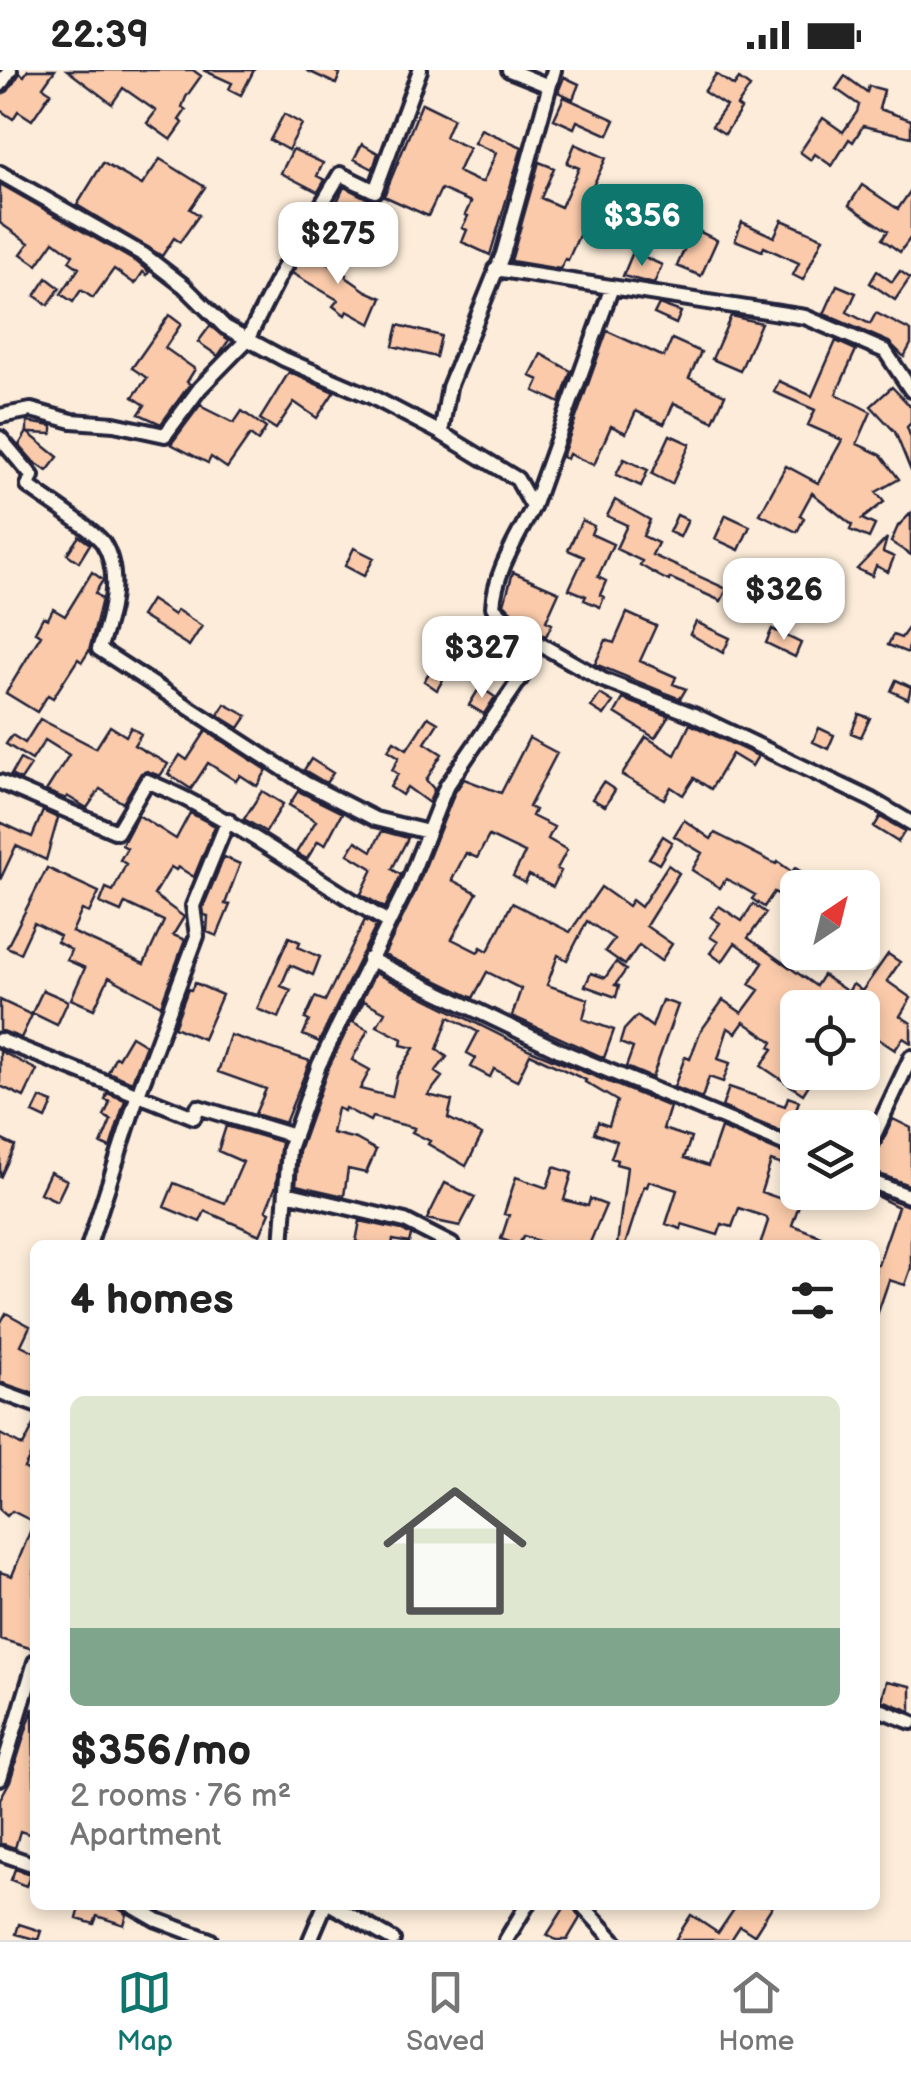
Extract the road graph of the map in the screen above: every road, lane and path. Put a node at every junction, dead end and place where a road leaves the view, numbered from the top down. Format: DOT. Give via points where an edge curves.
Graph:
graph roads {
  1 [pos="10,70"];
  2 [pos="420,70"];
  3 [pos="510,70"];
  4 [pos="554,70"];
  5 [pos="0,85"];
  6 [pos="549,86"];
  7 [pos="0,173"];
  8 [pos="495,270"];
  9 [pos="612,288"];
  10 [pos="248,340"];
  11 [pos="911,390"];
  12 [pos="0,416"];
  13 [pos="440,433"];
  14 [pos="0,438"];
  15 [pos="533,507"];
  16 [pos="528,642"];
  17 [pos="0,782"];
  18 [pos="228,820"];
  19 [pos="911,823"];
  20 [pos="428,832"];
  21 [pos="388,922"];
  22 [pos="369,959"];
  23 [pos="0,1040"];
  24 [pos="911,1058"];
  25 [pos="137,1097"];
  26 [pos="880,1124"];
  27 [pos="294,1136"];
  28 [pos="780,1141"];
  29 [pos="880,1185"];
  30 [pos="286,1193"];
  31 [pos="911,1197"];
  32 [pos="91,1240"];
  33 [pos="282,1240"];
  34 [pos="442,1240"];
  35 [pos="0,1392"];
  36 [pos="30,1403"];
  37 [pos="30,1679"];
  38 [pos="880,1710"];
  39 [pos="911,1722"];
  40 [pos="0,1778"];
  41 [pos="0,1853"];
  42 [pos="30,1863"];
  43 [pos="139,1910"];
  44 [pos="325,1910"];
  45 [pos="337,1910"];
  46 [pos="524,1910"];
  47 [pos="587,1910"];
  48 [pos="210,1940"];
  49 [pos="310,1940"];
  50 [pos="393,1940"];
  51 [pos="506,1940"];
  52 [pos="614,1940"];
  1 -- 5 [label="street"];
  2 -- 10 [label="street" via="374,191 340,174"];
  3 -- 6 [label="street"];
  4 -- 6 [label="street"];
  6 -- 8 [label="street"];
  7 -- 10 [label="street" via="144,255 225,328"];
  8 -- 9 [label="street"];
  8 -- 13 [label="street" via="448,387"];
  9 -- 11 [label="street" via="804,317 885,352"];
  9 -- 15 [label="street"];
  10 -- 12 [label="street" via="165,436 31,410"];
  10 -- 13 [label="street"];
  13 -- 15 [label="street" via="517,478"];
  14 -- 20 [label="street" via="32,476 28,486 102,542 111,567 112,613 99,649 305,782 375,819"];
  15 -- 16 [label="street" via="501,570 493,607"];
  16 -- 19 [label="street"];
  16 -- 20 [label="street" via="531,663 446,787"];
  17 -- 18 [label="street" via="117,832 147,781"];
  18 -- 21 [label="street"];
  18 -- 25 [label="street" via="194,906 197,936"];
  20 -- 21 [label="street"];
  21 -- 22 [label="street"];
  22 -- 27 [label="street" via="318,1065"];
  22 -- 28 [label="street" via="561,1050"];
  23 -- 25 [label="street"];
  24 -- 26 [label="street"];
  25 -- 27 [label="street" via="194,1117 198,1107"];
  25 -- 32 [label="street"];
  27 -- 30 [label="street"];
  29 -- 31 [label="street"];
  30 -- 33 [label="street"];
  30 -- 34 [label="street" via="405,1221"];
  35 -- 36 [label="street"];
  37 -- 40 [label="street"];
  38 -- 39 [label="street"];
  41 -- 42 [label="street"];
  43 -- 48 [label="street"];
  44 -- 49 [label="street"];
  45 -- 50 [label="street"];
  46 -- 51 [label="street"];
  47 -- 52 [label="street"];
}
